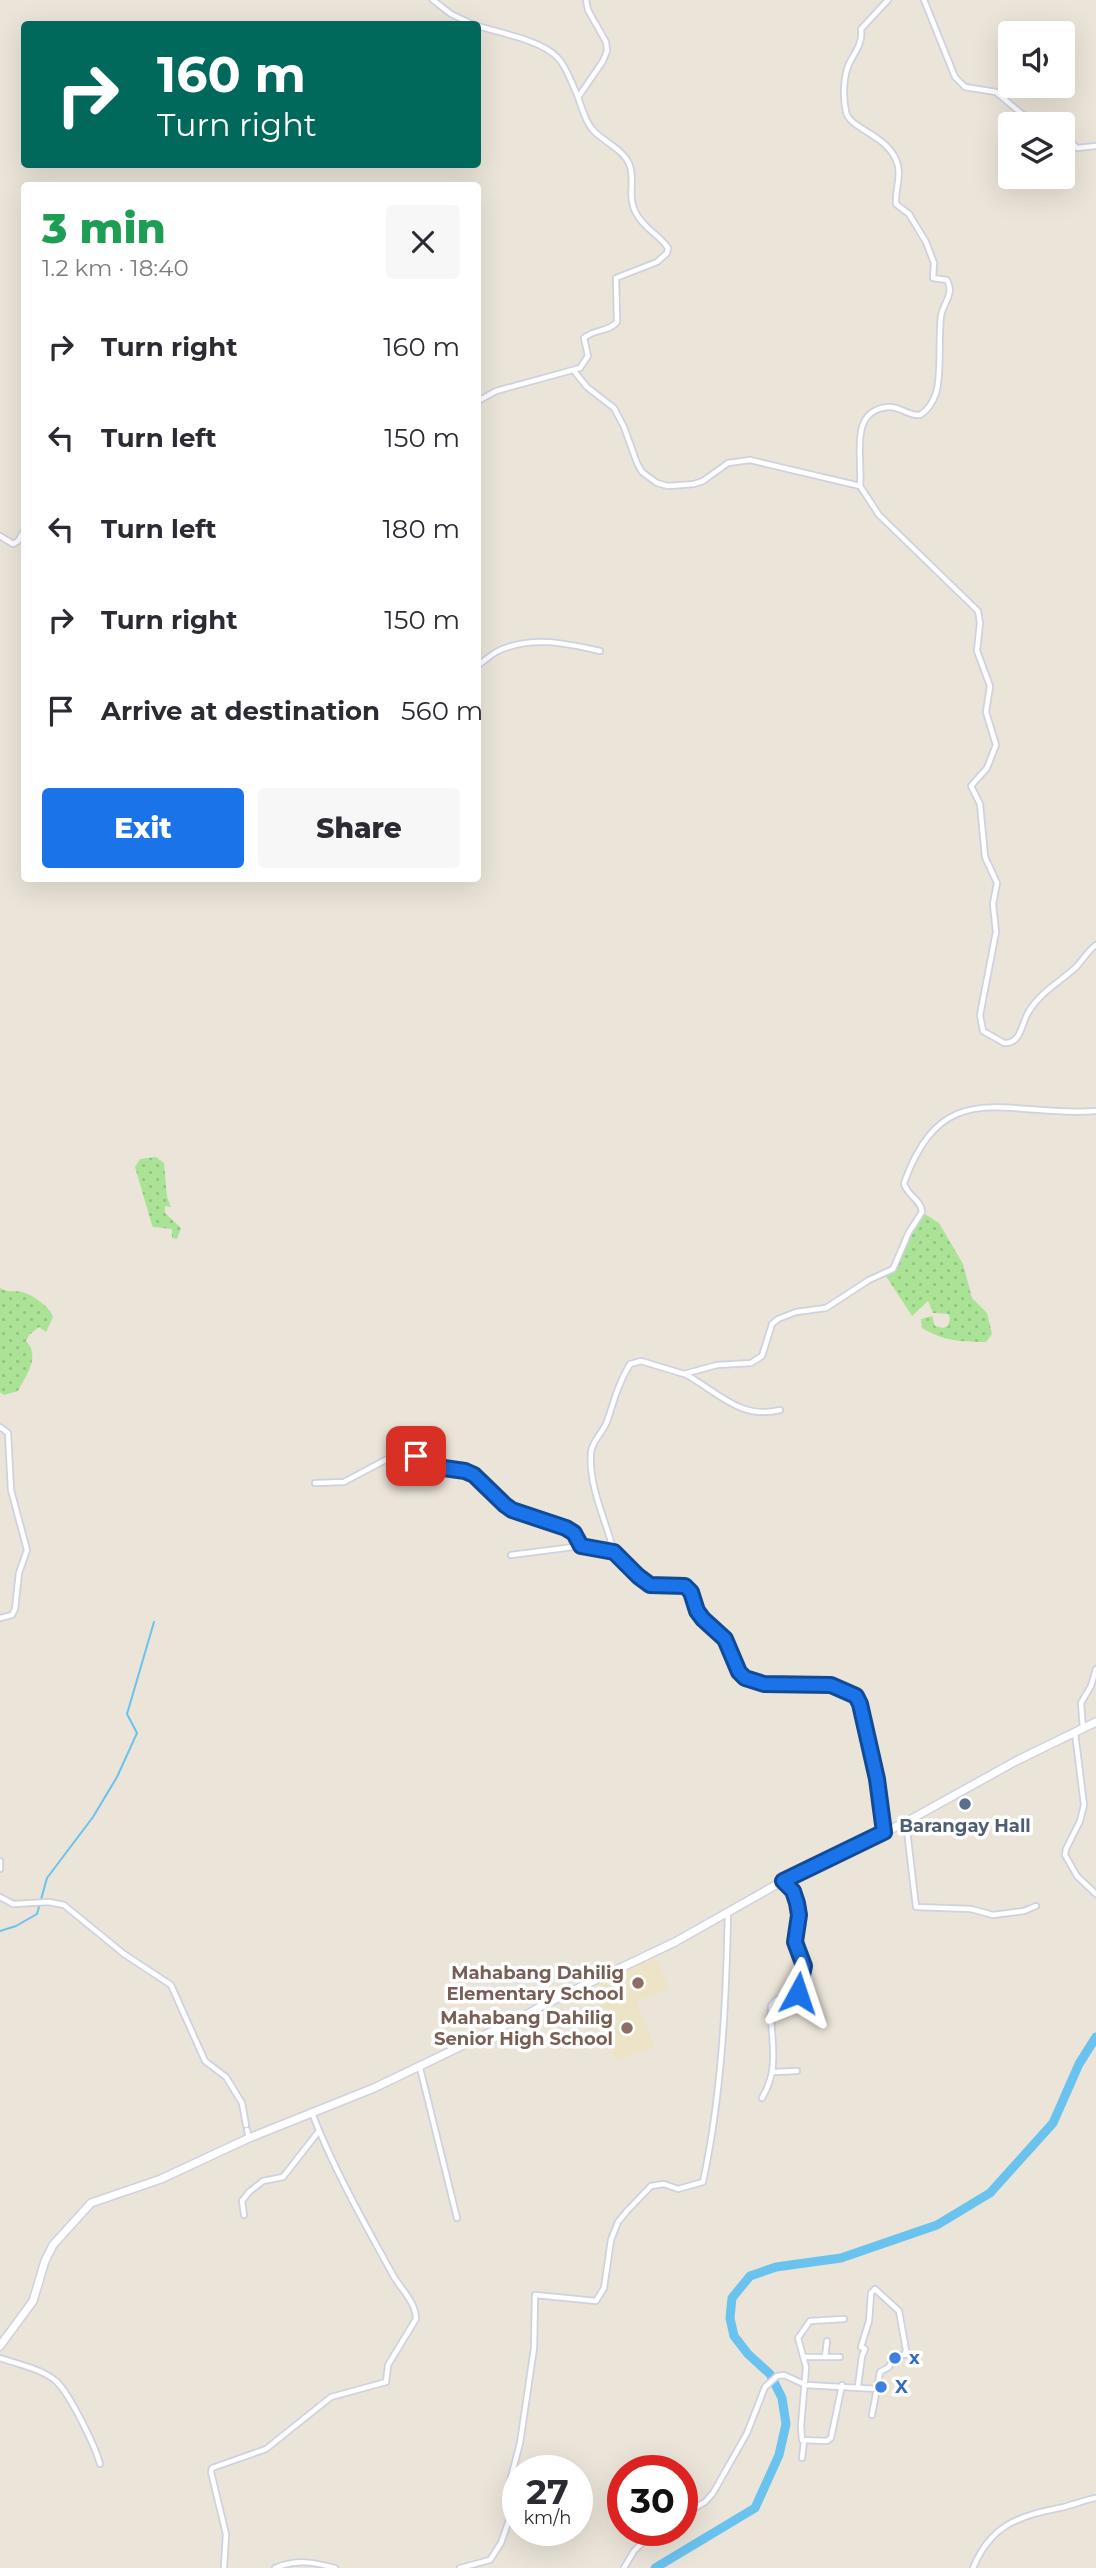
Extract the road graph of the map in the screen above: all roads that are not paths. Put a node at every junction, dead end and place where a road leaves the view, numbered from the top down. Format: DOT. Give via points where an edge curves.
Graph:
graph roads {
  1 [pos="433,0"];
  2 [pos="586,0"];
  3 [pos="888,0"];
  4 [pos="924,0"];
  5 [pos="465,21"];
  6 [pos="481,27"];
  7 [pos="578,96"];
  8 [pos="1020,112"];
  9 [pos="1075,146"];
  10 [pos="1096,146"];
  11 [pos="575,371"];
  12 [pos="481,399"];
  13 [pos="860,486"];
  14 [pos="0,536"];
  15 [pos="21,536"];
  16 [pos="600,650"];
  17 [pos="481,663"];
  18 [pos="1096,945"];
  19 [pos="1096,1111"];
  20 [pos="684,1374"];
  21 [pos="780,1410"];
  22 [pos="0,1427"];
  23 [pos="315,1483"];
  24 [pos="581,1546"];
  25 [pos="614,1552"];
  26 [pos="511,1555"];
  27 [pos="0,1618"];
  28 [pos="1096,1668"];
  29 [pos="1096,1722"];
  30 [pos="1083,1728"];
  31 [pos="1075,1732"];
  32 [pos="906,1822"];
  33 [pos="884,1832"];
  34 [pos="0,1861"];
  35 [pos="0,1869"];
  36 [pos="783,1881"];
  37 [pos="1096,1894"];
  38 [pos="0,1897"];
  39 [pos="1036,1906"];
  40 [pos="728,1912"];
  41 [pos="419,2068"];
  42 [pos="797,2071"];
  43 [pos="774,2072"];
  44 [pos="762,2098"];
  45 [pos="312,2112"];
  46 [pos="248,2131"];
  47 [pos="319,2131"];
  48 [pos="244,2215"];
  49 [pos="457,2218"];
  50 [pos="844,2319"];
  51 [pos="827,2341"];
  52 [pos="0,2346"];
  53 [pos="803,2357"];
  54 [pos="825,2357"];
  55 [pos="840,2357"];
  56 [pos="0,2358"];
  57 [pos="806,2385"];
  58 [pos="842,2385"];
  59 [pos="858,2386"];
  60 [pos="878,2389"];
  61 [pos="872,2415"];
  62 [pos="804,2441"];
  63 [pos="803,2458"];
  64 [pos="100,2464"];
  65 [pos="1096,2498"];
  66 [pos="698,2505"];
  67 [pos="640,2546"];
  68 [pos="224,2568"];
  69 [pos="275,2568"];
  70 [pos="335,2568"];
  71 [pos="460,2568"];
  72 [pos="624,2568"];
  73 [pos="973,2568"];
  1 -- 5 [label="street"];
  2 -- 7 [label="street" via="607,51"];
  3 -- 13 [label="street" via="861,29 861,43 846,73 847,114 894,155 896,204 909,214 926,242 934,263 933,278 947,280 950,289 941,317 938,385 933,398 920,415 892,407 866,415 860,433"];
  4 -- 8 [label="street" via="961,85 992,90"];
  6 -- 7 [label="street" via="552,52 562,62"];
  7 -- 11 [label="street" via="587,122 626,159 636,214 667,248 664,258 616,278 617,322 584,338 587,361"];
  9 -- 10 [label="street"];
  11 -- 12 [label="street" via="496,391"];
  11 -- 13 [label="street" via="614,408 642,472 657,483 694,484 728,463 750,460"];
  13 -- 18 [label="street" via="872,507 980,616 976,651 990,686 986,712 996,745 989,765 971,786 980,804 985,857 997,883 993,904 996,932 979,1015 983,1031 1004,1043 1014,1041 1043,993"];
  14 -- 15 [label="street" via="13,544"];
  16 -- 17 [label="street" via="573,643 532,642 495,653"];
  19 -- 20 [label="street" via="976,1107 943,1120 926,1139 904,1183 922,1212 893,1269 826,1308 796,1312 772,1324 757,1361"];
  20 -- 21 [label="street" via="745,1411"];
  20 -- 25 [label="street" via="641,1361 630,1364 616,1390 607,1424 595,1439 591,1454 598,1503"];
  22 -- 27 [label="street" via="8,1433 11,1490 27,1550 15,1609 12,1615"];
  23 -- 24 [label="street" via="344,1482 391,1457 411,1454 430,1466 474,1475 505,1505 566,1528"];
  24 -- 25 [label="street"];
  24 -- 26 [label="street"];
  25 -- 33 [label="street" via="650,1585 685,1586 703,1619 725,1639 745,1678 764,1684 831,1685 856,1696 877,1779"];
  28 -- 30 [label="street" via="1081,1703"];
  29 -- 30 [label="street"];
  30 -- 31 [label="street"];
  31 -- 32 [label="street"];
  31 -- 37 [label="street" via="1084,1805 1065,1856"];
  32 -- 33 [label="street"];
  32 -- 39 [label="street" via="916,1907 971,1909 993,1915"];
  33 -- 36 [label="street"];
  34 -- 35 [label="street"];
  36 -- 40 [label="street"];
  36 -- 43 [label="street" via="797,1903 795,1942 804,1972 798,1993 771,2006"];
  38 -- 46 [label="street" via="13,1904 64,1905 171,1985 205,2061 226,2077 240,2099"];
  40 -- 41 [label="street"];
  40 -- 71 [label="street" via="722,2045 703,2182 678,2189 651,2186 627,2211 611,2240 604,2288 596,2301 535,2295 534,2348 508,2489 509,2520 490,2560"];
  41 -- 45 [label="street"];
  41 -- 49 [label="street"];
  42 -- 43 [label="street"];
  43 -- 44 [label="street"];
  45 -- 46 [label="street"];
  45 -- 47 [label="street"];
  46 -- 52 [label="street" via="161,2179 91,2203 53,2245 33,2301"];
  47 -- 48 [label="street" via="283,2177 263,2181 243,2198"];
  47 -- 68 [label="street" via="414,2307 416,2319 388,2365 386,2382 331,2397 266,2449 212,2468 226,2534"];
  50 -- 53 [label="street" via="809,2322 797,2339"];
  51 -- 54 [label="street"];
  53 -- 54 [label="street"];
  53 -- 57 [label="street"];
  54 -- 55 [label="street"];
  56 -- 64 [label="street" via="58,2382"];
  57 -- 58 [label="street"];
  57 -- 62 [label="street" via="801,2426"];
  57 -- 66 [label="street" via="784,2375 766,2386 719,2484"];
  58 -- 59 [label="street"];
  58 -- 62 [label="street" via="831,2438"];
  59 -- 60 [label="street"];
  59 -- 60 [label="street" via="865,2349 860,2347 875,2289 899,2311 906,2350 905,2355 892,2356 879,2376"];
  60 -- 61 [label="street"];
  62 -- 63 [label="street"];
  65 -- 73 [label="street" via="1042,2510 1003,2526 979,2551"];
  67 -- 72 [label="street"];
  69 -- 70 [label="street" via="307,2562"];
}
